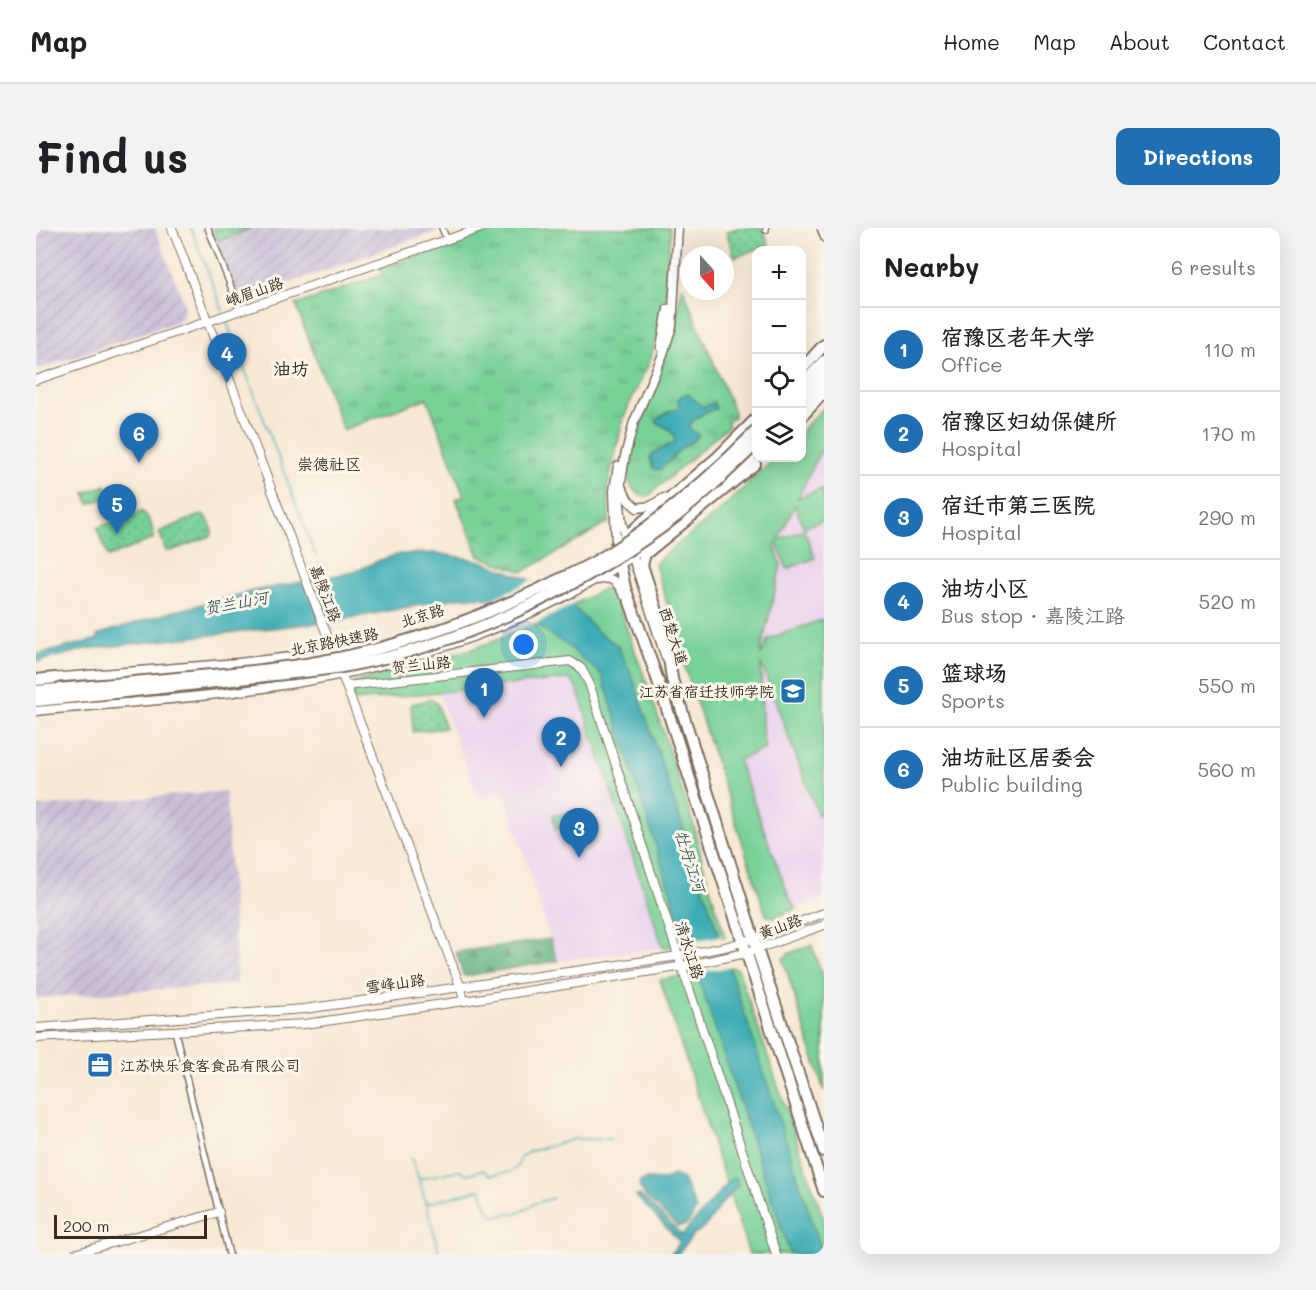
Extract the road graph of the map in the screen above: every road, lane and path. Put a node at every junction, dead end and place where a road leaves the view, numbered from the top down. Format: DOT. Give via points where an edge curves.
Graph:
graph roads {
  1 [pos="172,228"];
  2 [pos="208,228"];
  3 [pos="442,228"];
  4 [pos="481,228"];
  5 [pos="676,228"];
  6 [pos="820,228"];
  7 [pos="824,239"];
  8 [pos="447,240"];
  9 [pos="240,310"];
  10 [pos="208,321"];
  11 [pos="824,348"];
  12 [pos="824,361"];
  13 [pos="806,364"];
  14 [pos="806,368"];
  15 [pos="824,373"];
  16 [pos="36,380"];
  17 [pos="806,380"];
  18 [pos="824,382"];
  19 [pos="806,391"];
  20 [pos="824,392"];
  21 [pos="806,400"];
  22 [pos="806,411"];
  23 [pos="752,425"];
  24 [pos="752,425"];
  25 [pos="752,435"];
  26 [pos="752,448"];
  27 [pos="752,456"];
  28 [pos="758,462"];
  29 [pos="697,476"];
  30 [pos="729,485"];
  31 [pos="621,487"];
  32 [pos="676,526"];
  33 [pos="626,537"];
  34 [pos="616,545"];
  35 [pos="632,556"];
  36 [pos="619,564"];
  37 [pos="583,586"];
  38 [pos="334,652"];
  39 [pos="570,662"];
  40 [pos="342,674"];
  41 [pos="55,678"];
  42 [pos="672,679"];
  43 [pos="36,680"];
  44 [pos="659,685"];
  45 [pos="346,686"];
  46 [pos="125,687"];
  47 [pos="36,691"];
  48 [pos="36,701"];
  49 [pos="36,711"];
  50 [pos="824,913"];
  51 [pos="824,925"];
  52 [pos="756,944"];
  53 [pos="744,947"];
  54 [pos="678,956"];
  55 [pos="681,967"];
  56 [pos="461,988"];
  57 [pos="464,1001"];
  58 [pos="36,1028"];
  59 [pos="175,1031"];
  60 [pos="36,1038"];
  61 [pos="824,1151"];
  62 [pos="824,1191"];
  63 [pos="219,1212"];
  64 [pos="74,1254"];
  65 [pos="229,1254"];
  66 [pos="776,1254"];
  1 -- 10 [label="street, 嘉陵江路"];
  2 -- 9 [label="street"];
  3 -- 8 [label="street"];
  4 -- 8 [label="street, 峨眉山路"];
  5 -- 31 [label="main road, 西楚大道" via="672,326 634,422"];
  5 -- 34 [label="main road, 西楚大道" via="662,345 634,410 620,456 614,491"];
  6 -- 7 [label="street"];
  8 -- 9 [label="street, 峨眉山路"];
  9 -- 10 [label="street, 峨眉山路"];
  10 -- 16 [label="street, 峨眉山路"];
  10 -- 38 [label="street, 嘉陵江路"];
  11 -- 13 [label="highway"];
  11 -- 14 [label="main road"];
  12 -- 17 [label="highway"];
  15 -- 19 [label="highway"];
  18 -- 21 [label="main road"];
  20 -- 22 [label="highway"];
  23 -- 29 [label="highway"];
  24 -- 33 [label="main road" via="661,514"];
  25 -- 46 [label="highway, 北京路快速路, bridge" via="684,498 606,555 465,621 320,662"];
  26 -- 46 [label="highway, 北京路快速路, bridge" via="685,509 614,560 492,622 409,651 345,667"];
  27 -- 32 [label="main road"];
  28 -- 30 [label="highway"];
  29 -- 31 [label="main road" via="644,508 632,505"];
  29 -- 33 [label="highway"];
  30 -- 32 [label="highway"];
  30 -- 42 [label="highway" via="642,560 667,642"];
  31 -- 33 [label="main road, 西楚大道" via="619,511"];
  32 -- 35 [label="main road"];
  33 -- 34 [label="highway"];
  33 -- 35 [label="main road, 西楚大道"];
  34 -- 36 [label="highway, 西楚大道"];
  34 -- 38 [label="main road, 北京路, bridge" via="498,605 431,629"];
  35 -- 36 [label="main road"];
  35 -- 42 [label="main road, 西楚大道"];
  36 -- 37 [label="main road"];
  36 -- 44 [label="highway, 西楚大道"];
  37 -- 40 [label="main road" via="517,619 432,651"];
  37 -- 44 [label="main road" via="605,578 618,584"];
  38 -- 40 [label="street, 嘉陵江路"];
  38 -- 41 [label="main road, 北京路"];
  39 -- 45 [label="street, 贺兰山路"];
  39 -- 54 [label="street, 清水江路" via="581,668 589,683"];
  40 -- 45 [label="street, 嘉陵江路"];
  40 -- 49 [label="main road" via="251,690"];
  41 -- 43 [label="highway"];
  42 -- 52 [label="highway, 西楚大道"];
  44 -- 53 [label="highway, 西楚大道"];
  45 -- 56 [label="street, 嘉陵江路"];
  46 -- 47 [label="highway, 北京路快速路"];
  46 -- 48 [label="highway, 北京路快速路"];
  50 -- 52 [label="street, 黄山路"];
  51 -- 52 [label="street, 黄山路"];
  52 -- 53 [label="street, 黄山路"];
  52 -- 61 [label="highway, 西楚大道"];
  53 -- 54 [label="street, 雪峰山路" via="725,946"];
  53 -- 55 [label="street, 雪峰山路" via="729,957"];
  53 -- 62 [label="highway, 西楚大道"];
  54 -- 55 [label="street, 清水江路"];
  54 -- 56 [label="street, 雪峰山路"];
  55 -- 57 [label="street, 雪峰山路"];
  55 -- 66 [label="street, 清水江路"];
  56 -- 57 [label="street, 嘉陵江路"];
  56 -- 58 [label="street, 雪峰山路" via="304,1009"];
  57 -- 59 [label="street, 雪峰山路" via="305,1024"];
  59 -- 60 [label="street, 雪峰山路"];
  59 -- 63 [label="street"];
  63 -- 64 [label="street"];
  63 -- 65 [label="street"];
}
